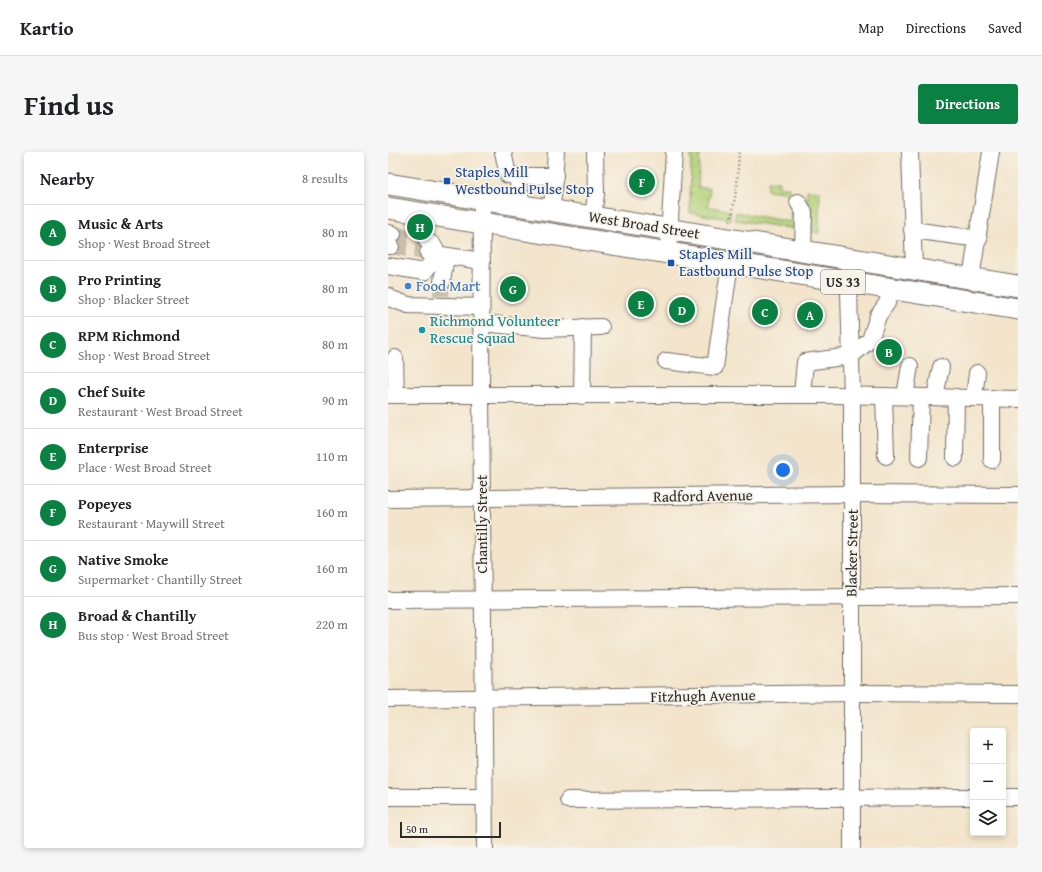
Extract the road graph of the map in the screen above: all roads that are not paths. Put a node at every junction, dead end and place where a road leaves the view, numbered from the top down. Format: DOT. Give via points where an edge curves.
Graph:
graph roads {
  1 [pos="503,152"];
  2 [pos="556,152"];
  3 [pos="595,152"];
  4 [pos="674,152"];
  5 [pos="910,152"];
  6 [pos="991,152"];
  7 [pos="517,176"];
  8 [pos="555,176"];
  9 [pos="388,184"];
  10 [pos="482,199"];
  11 [pos="798,202"];
  12 [pos="522,206"];
  13 [pos="388,208"];
  14 [pos="552,210"];
  15 [pos="593,217"];
  16 [pos="482,223"];
  17 [pos="670,230"];
  18 [pos="912,230"];
  19 [pos="979,239"];
  20 [pos="434,251"];
  21 [pos="803,251"];
  22 [pos="668,254"];
  23 [pos="848,259"];
  24 [pos="482,261"];
  25 [pos="730,263"];
  26 [pos="388,266"];
  27 [pos="914,269"];
  28 [pos="972,278"];
  29 [pos="849,283"];
  30 [pos="1018,286"];
  31 [pos="892,289"];
  32 [pos="441,295"];
  33 [pos="388,296"];
  34 [pos="482,307"];
  35 [pos="1018,309"];
  36 [pos="481,323"];
  37 [pos="601,327"];
  38 [pos="583,328"];
  39 [pos="851,356"];
  40 [pos="395,358"];
  41 [pos="666,361"];
  42 [pos="910,366"];
  43 [pos="940,367"];
  44 [pos="977,373"];
  45 [pos="392,395"];
  46 [pos="481,395"];
  47 [pos="802,395"];
  48 [pos="852,395"];
  49 [pos="582,396"];
  50 [pos="884,396"];
  51 [pos="920,396"];
  52 [pos="956,397"];
  53 [pos="974,397"];
  54 [pos="992,398"];
  55 [pos="1018,399"];
  56 [pos="886,456"];
  57 [pos="919,458"];
  58 [pos="955,458"];
  59 [pos="992,460"];
  60 [pos="852,494"];
  61 [pos="1018,495"];
  62 [pos="482,498"];
  63 [pos="388,499"];
  64 [pos="851,596"];
  65 [pos="1018,596"];
  66 [pos="388,600"];
  67 [pos="482,600"];
  68 [pos="852,693"];
  69 [pos="1018,694"];
  70 [pos="388,699"];
  71 [pos="482,699"];
  72 [pos="388,796"];
  73 [pos="484,797"];
  74 [pos="851,797"];
  75 [pos="970,797"];
  76 [pos="1006,797"];
  77 [pos="1018,797"];
  78 [pos="568,800"];
  79 [pos="485,848"];
  80 [pos="852,848"];
  1 -- 7 [label="street" via="508,175"];
  2 -- 8 [label="street"];
  3 -- 15 [label="street" via="596,194"];
  4 -- 17 [label="street"];
  5 -- 18 [label="street"];
  6 -- 19 [label="street"];
  7 -- 8 [label="street"];
  7 -- 12 [label="street"];
  8 -- 14 [label="street"];
  9 -- 10 [label="main road, West Broad Street / US 33"];
  10 -- 12 [label="main road, West Broad Street / US 33"];
  10 -- 16 [label="street, Chantilly Street"];
  11 -- 21 [label="street" via="804,212"];
  12 -- 14 [label="main road, West Broad Street / US 33"];
  13 -- 16 [label="main road, West Broad Street / US 33"];
  14 -- 15 [label="main road, West Broad Street / US 33"];
  15 -- 17 [label="main road, West Broad Street / US 33"];
  16 -- 22 [label="main road, West Broad Street / US 33"];
  16 -- 24 [label="street, Chantilly Street"];
  17 -- 21 [label="main road, West Broad Street / US 33"];
  17 -- 22 [label="street"];
  18 -- 19 [label="street"];
  18 -- 27 [label="street"];
  19 -- 28 [label="street"];
  20 -- 24 [label="street"];
  20 -- 26 [label="street" via="424,272"];
  20 -- 32 [label="street"];
  21 -- 23 [label="main road, West Broad Street / US 33"];
  22 -- 25 [label="main road, West Broad Street / US 33"];
  23 -- 27 [label="main road, West Broad Street / US 33"];
  23 -- 29 [label="street, Blacker Street"];
  24 -- 34 [label="street, Chantilly Street"];
  25 -- 29 [label="main road, West Broad Street / US 33"];
  25 -- 41 [label="street" via="715,367"];
  27 -- 28 [label="main road, West Broad Street / US 33"];
  28 -- 30 [label="main road, West Broad Street / US 33"];
  29 -- 31 [label="main road, West Broad Street / US 33"];
  29 -- 39 [label="street, Blacker Street"];
  31 -- 35 [label="main road, West Broad Street / US 33"];
  31 -- 39 [label="street" via="887,303 878,316 870,340"];
  32 -- 33 [label="street" via="408,305"];
  32 -- 34 [label="street"];
  34 -- 36 [label="street, Chantilly Street"];
  36 -- 38 [label="street" via="545,329"];
  36 -- 46 [label="street, Chantilly Street"];
  37 -- 38 [label="street"];
  38 -- 49 [label="street"];
  39 -- 47 [label="street" via="805,362"];
  39 -- 48 [label="street, Blacker Street"];
  40 -- 45 [label="street"];
  42 -- 51 [label="street"];
  43 -- 51 [label="street"];
  44 -- 53 [label="street"];
  45 -- 46 [label="street"];
  46 -- 49 [label="street"];
  46 -- 62 [label="street, Chantilly Street"];
  47 -- 48 [label="street"];
  47 -- 49 [label="street"];
  48 -- 50 [label="street"];
  48 -- 60 [label="street, Blacker Street"];
  50 -- 51 [label="street"];
  50 -- 56 [label="street"];
  51 -- 52 [label="street"];
  51 -- 57 [label="street"];
  52 -- 53 [label="street"];
  52 -- 58 [label="street"];
  53 -- 54 [label="street"];
  54 -- 55 [label="street"];
  54 -- 59 [label="street"];
  60 -- 61 [label="street, Radford Avenue"];
  60 -- 62 [label="street, Radford Avenue"];
  60 -- 64 [label="street, Blacker Street"];
  62 -- 63 [label="street, Radford Avenue"];
  62 -- 67 [label="street, Chantilly Street"];
  64 -- 65 [label="street"];
  64 -- 67 [label="street"];
  64 -- 68 [label="street, Blacker Street"];
  66 -- 67 [label="street"];
  67 -- 71 [label="street, Chantilly Street"];
  68 -- 69 [label="street, Fitzhugh Avenue"];
  68 -- 71 [label="street, Fitzhugh Avenue"];
  68 -- 74 [label="street, Blacker Street"];
  70 -- 71 [label="street, Fitzhugh Avenue"];
  71 -- 73 [label="street, Chantilly Street"];
  72 -- 73 [label="street"];
  73 -- 79 [label="street, Chantilly Street"];
  74 -- 75 [label="street"];
  74 -- 78 [label="street"];
  74 -- 80 [label="street, Blacker Street"];
  76 -- 77 [label="street"];
}
